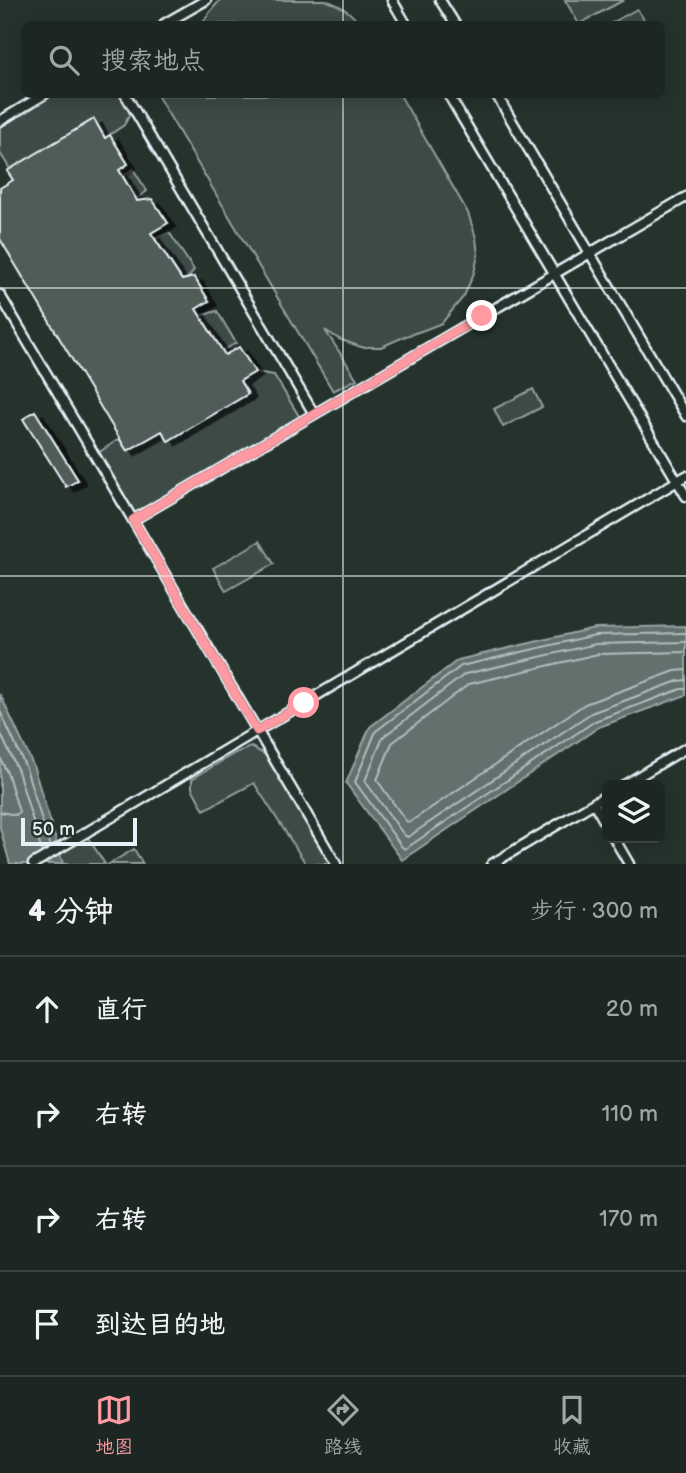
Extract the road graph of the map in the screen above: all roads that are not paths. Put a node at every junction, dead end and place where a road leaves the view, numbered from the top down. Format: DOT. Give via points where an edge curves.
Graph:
graph roads {
  1 [pos="206,0"];
  2 [pos="392,0"];
  3 [pos="440,0"];
  4 [pos="169,21"];
  5 [pos="404,21"];
  6 [pos="453,21"];
  7 [pos="38,98"];
  8 [pos="127,98"];
  9 [pos="450,98"];
  10 [pos="498,98"];
  11 [pos="0,121"];
  12 [pos="686,197"];
  13 [pos="590,253"];
  14 [pos="554,274"];
  15 [pos="0,295"];
  16 [pos="314,414"];
  17 [pos="686,416"];
  18 [pos="686,476"];
  19 [pos="677,481"];
  20 [pos="686,496"];
  21 [pos="133,520"];
  22 [pos="257,731"];
  23 [pos="686,748"];
  24 [pos="632,780"];
  25 [pos="602,798"];
  26 [pos="594,803"];
  27 [pos="602,818"];
  28 [pos="617,843"];
  29 [pos="33,864"];
  30 [pos="336,864"];
  31 [pos="492,864"];
  32 [pos="629,864"];
  1 -- 4 [label="lane"];
  2 -- 5 [label="lane"];
  3 -- 6 [label="lane"];
  7 -- 11 [label="lane"];
  8 -- 16 [label="lane"];
  9 -- 14 [label="lane"];
  10 -- 13 [label="lane"];
  12 -- 13 [label="lane"];
  13 -- 14 [label="lane"];
  13 -- 17 [label="lane"];
  14 -- 16 [label="lane"];
  14 -- 19 [label="lane"];
  15 -- 21 [label="lane"];
  16 -- 21 [label="lane"];
  18 -- 19 [label="lane"];
  19 -- 20 [label="lane"];
  19 -- 22 [label="lane"];
  21 -- 22 [label="lane"];
  22 -- 29 [label="lane"];
  22 -- 30 [label="lane"];
  23 -- 24 [label="lane"];
  25 -- 26 [label="lane"];
  26 -- 27 [label="lane"];
  26 -- 31 [label="lane"];
  28 -- 32 [label="lane"];
}
